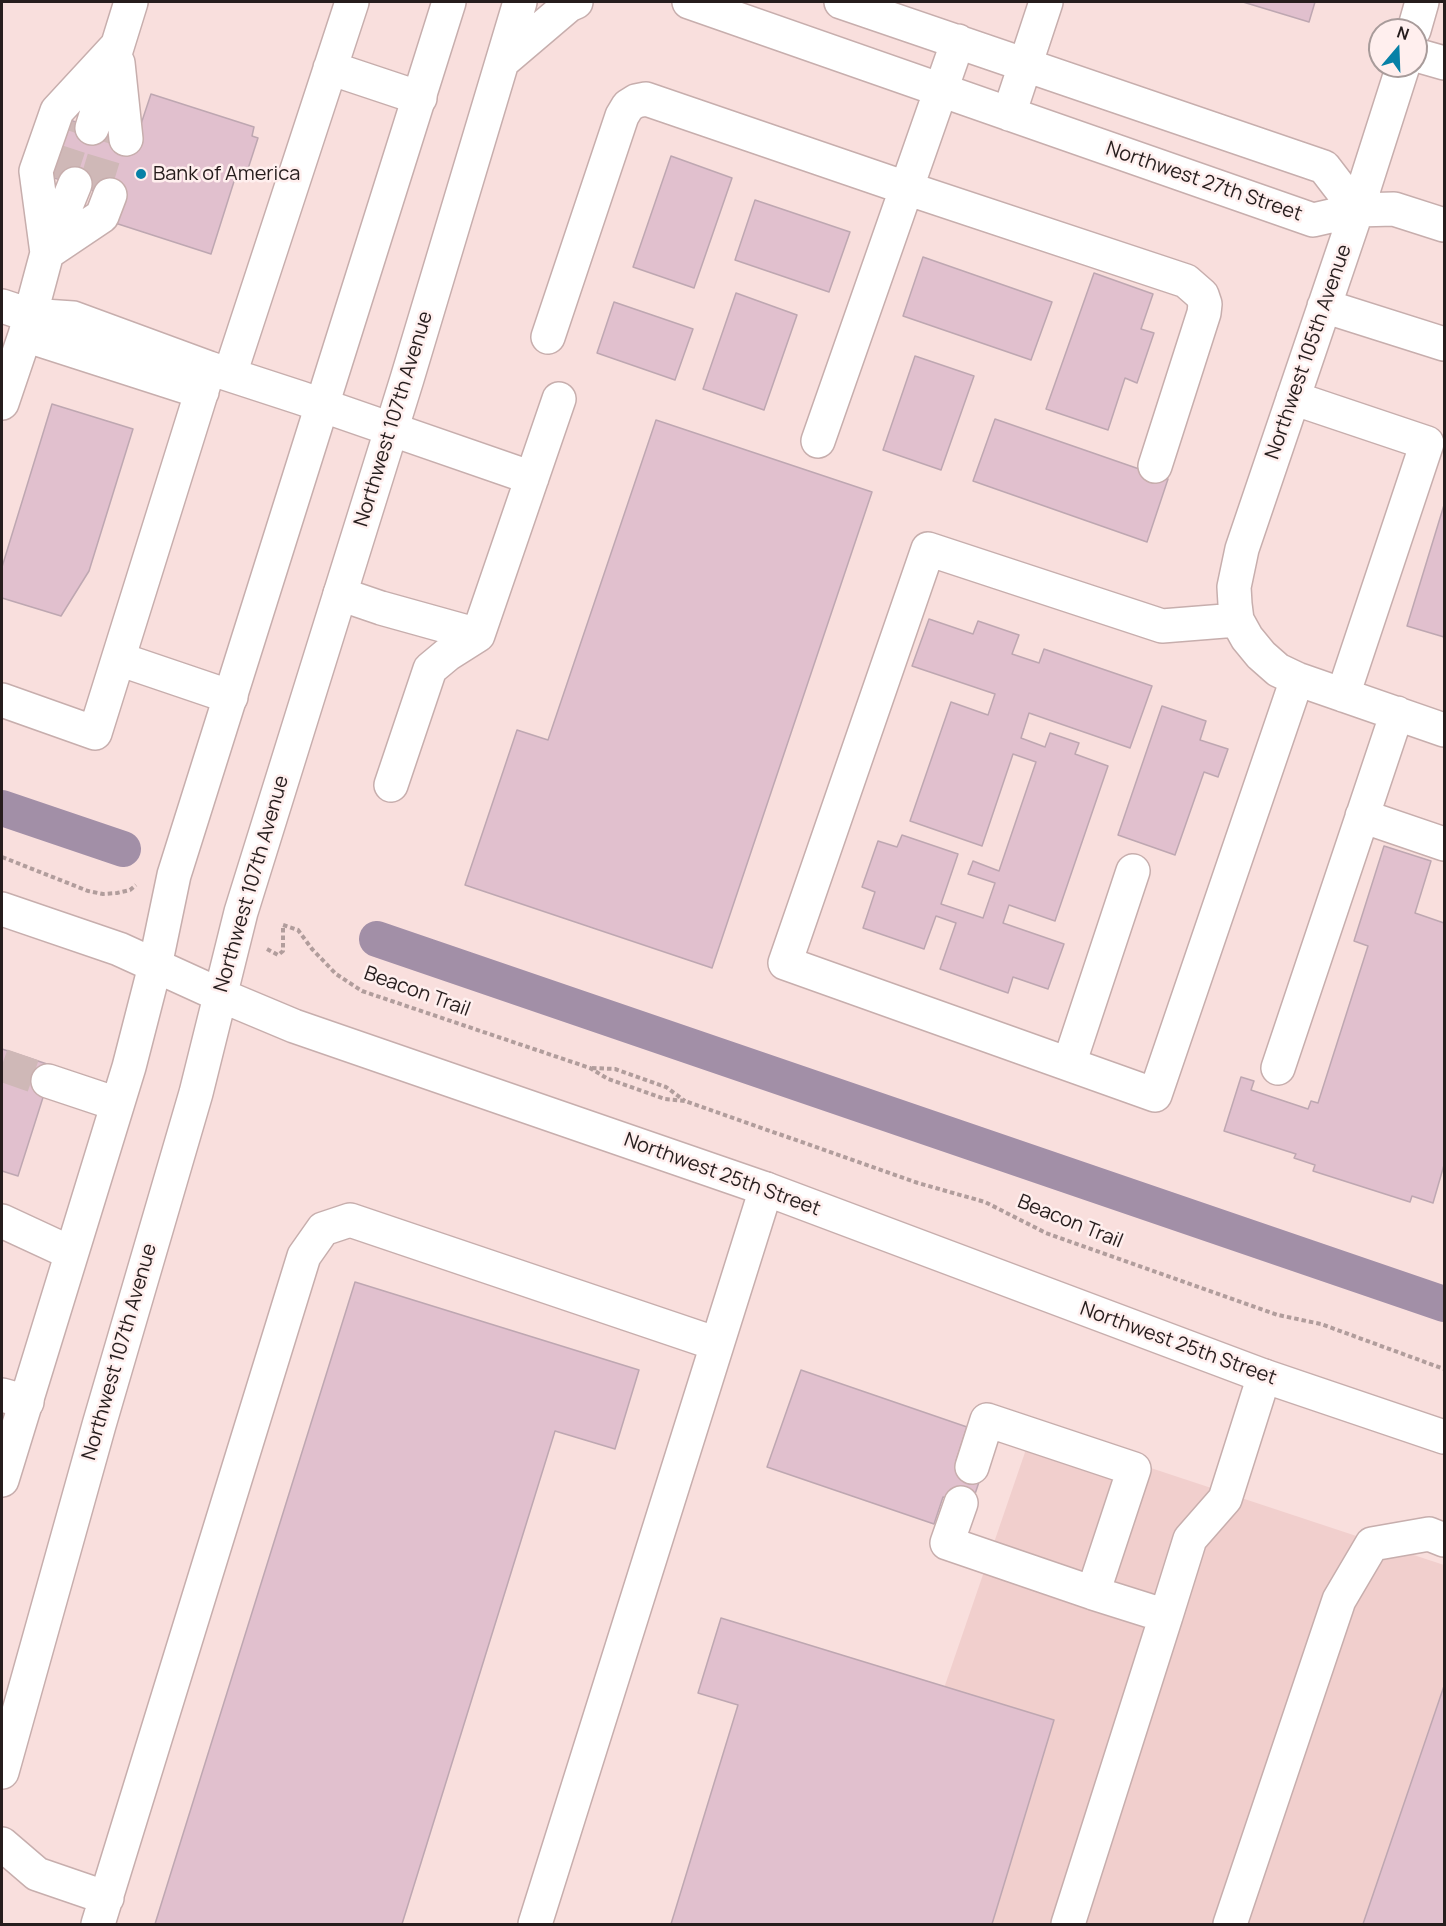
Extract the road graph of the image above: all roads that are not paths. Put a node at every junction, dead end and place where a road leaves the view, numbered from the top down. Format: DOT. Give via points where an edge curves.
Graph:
graph roads {
  1 [pos="131,2"];
  2 [pos="352,2"];
  3 [pos="449,2"];
  4 [pos="520,2"];
  5 [pos="576,2"];
  6 [pos="688,2"];
  7 [pos="841,2"];
  8 [pos="1046,2"];
  9 [pos="1422,2"];
  10 [pos="1417,18"];
  11 [pos="958,41"];
  12 [pos="117,46"];
  13 [pos="1428,58"];
  14 [pos="502,62"];
  15 [pos="1444,63"];
  16 [pos="1025,64"];
  17 [pos="330,68"];
  18 [pos="1399,78"];
  19 [pos="941,90"];
  20 [pos="420,98"];
  21 [pos="1009,114"];
  22 [pos="85,187"];
  23 [pos="906,188"];
  24 [pos="1357,210"];
  25 [pos="1444,225"];
  26 [pos="47,253"];
  27 [pos="1324,306"];
  28 [pos="18,318"];
  29 [pos="548,336"];
  30 [pos="1444,344"];
  31 [pos="214,378"];
  32 [pos="1293,398"];
  33 [pos="559,399"];
  34 [pos="2,403"];
  35 [pos="322,405"];
  36 [pos="391,429"];
  37 [pos="818,441"];
  38 [pos="1155,466"];
  39 [pos="532,478"];
  40 [pos="340,594"];
  41 [pos="1242,629"];
  42 [pos="478,635"];
  43 [pos="119,659"];
  44 [pos="1297,679"];
  45 [pos="1343,695"];
  46 [pos="231,697"];
  47 [pos="2,700"];
  48 [pos="1397,713"];
  49 [pos="1444,730"];
  50 [pos="391,785"];
  51 [pos="1362,816"];
  52 [pos="1444,843"];
  53 [pos="1133,872"];
  54 [pos="2,909"];
  55 [pos="155,966"];
  56 [pos="220,995"];
  57 [pos="1069,1064"];
  58 [pos="1278,1068"];
  59 [pos="48,1081"];
  60 [pos="117,1104"];
  61 [pos="766,1189"];
  62 [pos="2,1221"];
  63 [pos="71,1253"];
  64 [pos="717,1344"];
  65 [pos="1264,1376"];
  66 [pos="14,1399"];
  67 [pos="1444,1437"];
  68 [pos="972,1467"];
  69 [pos="2,1480"];
  70 [pos="961,1503"];
  71 [pos="1444,1540"];
  72 [pos="1093,1593"];
  73 [pos="1166,1616"];
  74 [pos="2,1772"];
  75 [pos="2,1844"];
  76 [pos="102,1911"];
  77 [pos="535,1924"];
  78 [pos="1068,1924"];
  79 [pos="1230,1924"];
  1 -- 12 [label="main road"];
  2 -- 17 [label="main road"];
  3 -- 20 [label="main road"];
  4 -- 14 [label="main road, Northwest 107th Avenue"];
  5 -- 14 [label="main road"];
  6 -- 19 [label="main road, Northwest 27th Street"];
  7 -- 11 [label="main road"];
  8 -- 16 [label="main road"];
  9 -- 10 [label="main road"];
  11 -- 16 [label="main road"];
  11 -- 19 [label="main road"];
  12 -- 12 [label="main road" via="102,131"];
  12 -- 26 [label="main road" via="57,111 36,171"];
  13 -- 15 [label="main road"];
  14 -- 36 [label="main road, Northwest 107th Avenue"];
  16 -- 21 [label="main road"];
  16 -- 24 [label="main road" via="1324,166"];
  17 -- 20 [label="main road"];
  17 -- 31 [label="main road"];
  18 -- 24 [label="main road, Northwest 105th Avenue"];
  19 -- 21 [label="main road, Northwest 27th Street"];
  19 -- 23 [label="main road"];
  20 -- 35 [label="main road"];
  21 -- 24 [label="main road, Northwest 27th Street" via="1313,220"];
  22 -- 26 [label="main road"];
  23 -- 29 [label="main road" via="659,103 636,101 622,116"];
  23 -- 37 [label="main road"];
  23 -- 38 [label="main road" via="1194,286 1202,295 1204,313"];
  24 -- 25 [label="main road, Northwest 27th Street" via="1394,209"];
  24 -- 27 [label="main road, Northwest 105th Avenue"];
  26 -- 28 [label="main road"];
  27 -- 30 [label="main road"];
  27 -- 32 [label="main road, Northwest 105th Avenue"];
  28 -- 31 [label="main road" via="73,318"];
  28 -- 34 [label="main road"];
  31 -- 35 [label="main road"];
  31 -- 43 [label="main road"];
  32 -- 41 [label="main road, Northwest 105th Avenue" via="1242,549 1234,604"];
  32 -- 45 [label="main road" via="1427,443"];
  33 -- 39 [label="main road"];
  35 -- 36 [label="main road"];
  35 -- 46 [label="main road"];
  36 -- 39 [label="main road"];
  36 -- 40 [label="main road, Northwest 107th Avenue"];
  39 -- 42 [label="main road"];
  40 -- 42 [label="main road"];
  40 -- 56 [label="main road, Northwest 107th Avenue" via="241,912"];
  41 -- 44 [label="main road" via="1268,662"];
  41 -- 57 [label="main road" via="1162,626 928,549 785,963"];
  42 -- 50 [label="main road" via="430,669"];
  43 -- 46 [label="main road"];
  43 -- 47 [label="main road" via="95,733"];
  44 -- 45 [label="main road"];
  44 -- 57 [label="main road" via="1155,1095"];
  45 -- 48 [label="main road"];
  46 -- 55 [label="main road" via="174,875"];
  48 -- 49 [label="main road"];
  48 -- 51 [label="main road"];
  51 -- 52 [label="main road"];
  51 -- 58 [label="main road"];
  53 -- 57 [label="main road"];
  54 -- 55 [label="main road, Northwest 25th Street" via="119,949"];
  55 -- 56 [label="main road, Northwest 25th Street"];
  55 -- 60 [label="main road"];
  56 -- 61 [label="main road, Northwest 25th Street" via="294,1026"];
  56 -- 74 [label="main road, Northwest 107th Avenue" via="196,1093"];
  59 -- 60 [label="main road"];
  60 -- 63 [label="main road"];
  61 -- 64 [label="main road"];
  61 -- 65 [label="main road, Northwest 25th Street"];
  62 -- 63 [label="main road"];
  63 -- 66 [label="main road"];
  64 -- 76 [label="main road" via="350,1220 323,1229 304,1256"];
  64 -- 77 [label="main road"];
  65 -- 67 [label="main road, Northwest 25th Street"];
  65 -- 73 [label="main road" via="1225,1499 1190,1539"];
  66 -- 69 [label="main road"];
  68 -- 72 [label="main road" via="987,1420 1134,1469"];
  70 -- 72 [label="main road" via="947,1544"];
  71 -- 79 [label="main road" via="1429,1534 1372,1544 1339,1600"];
  72 -- 73 [label="main road"];
  73 -- 78 [label="main road"];
  75 -- 76 [label="main road" via="37,1874"];
}
